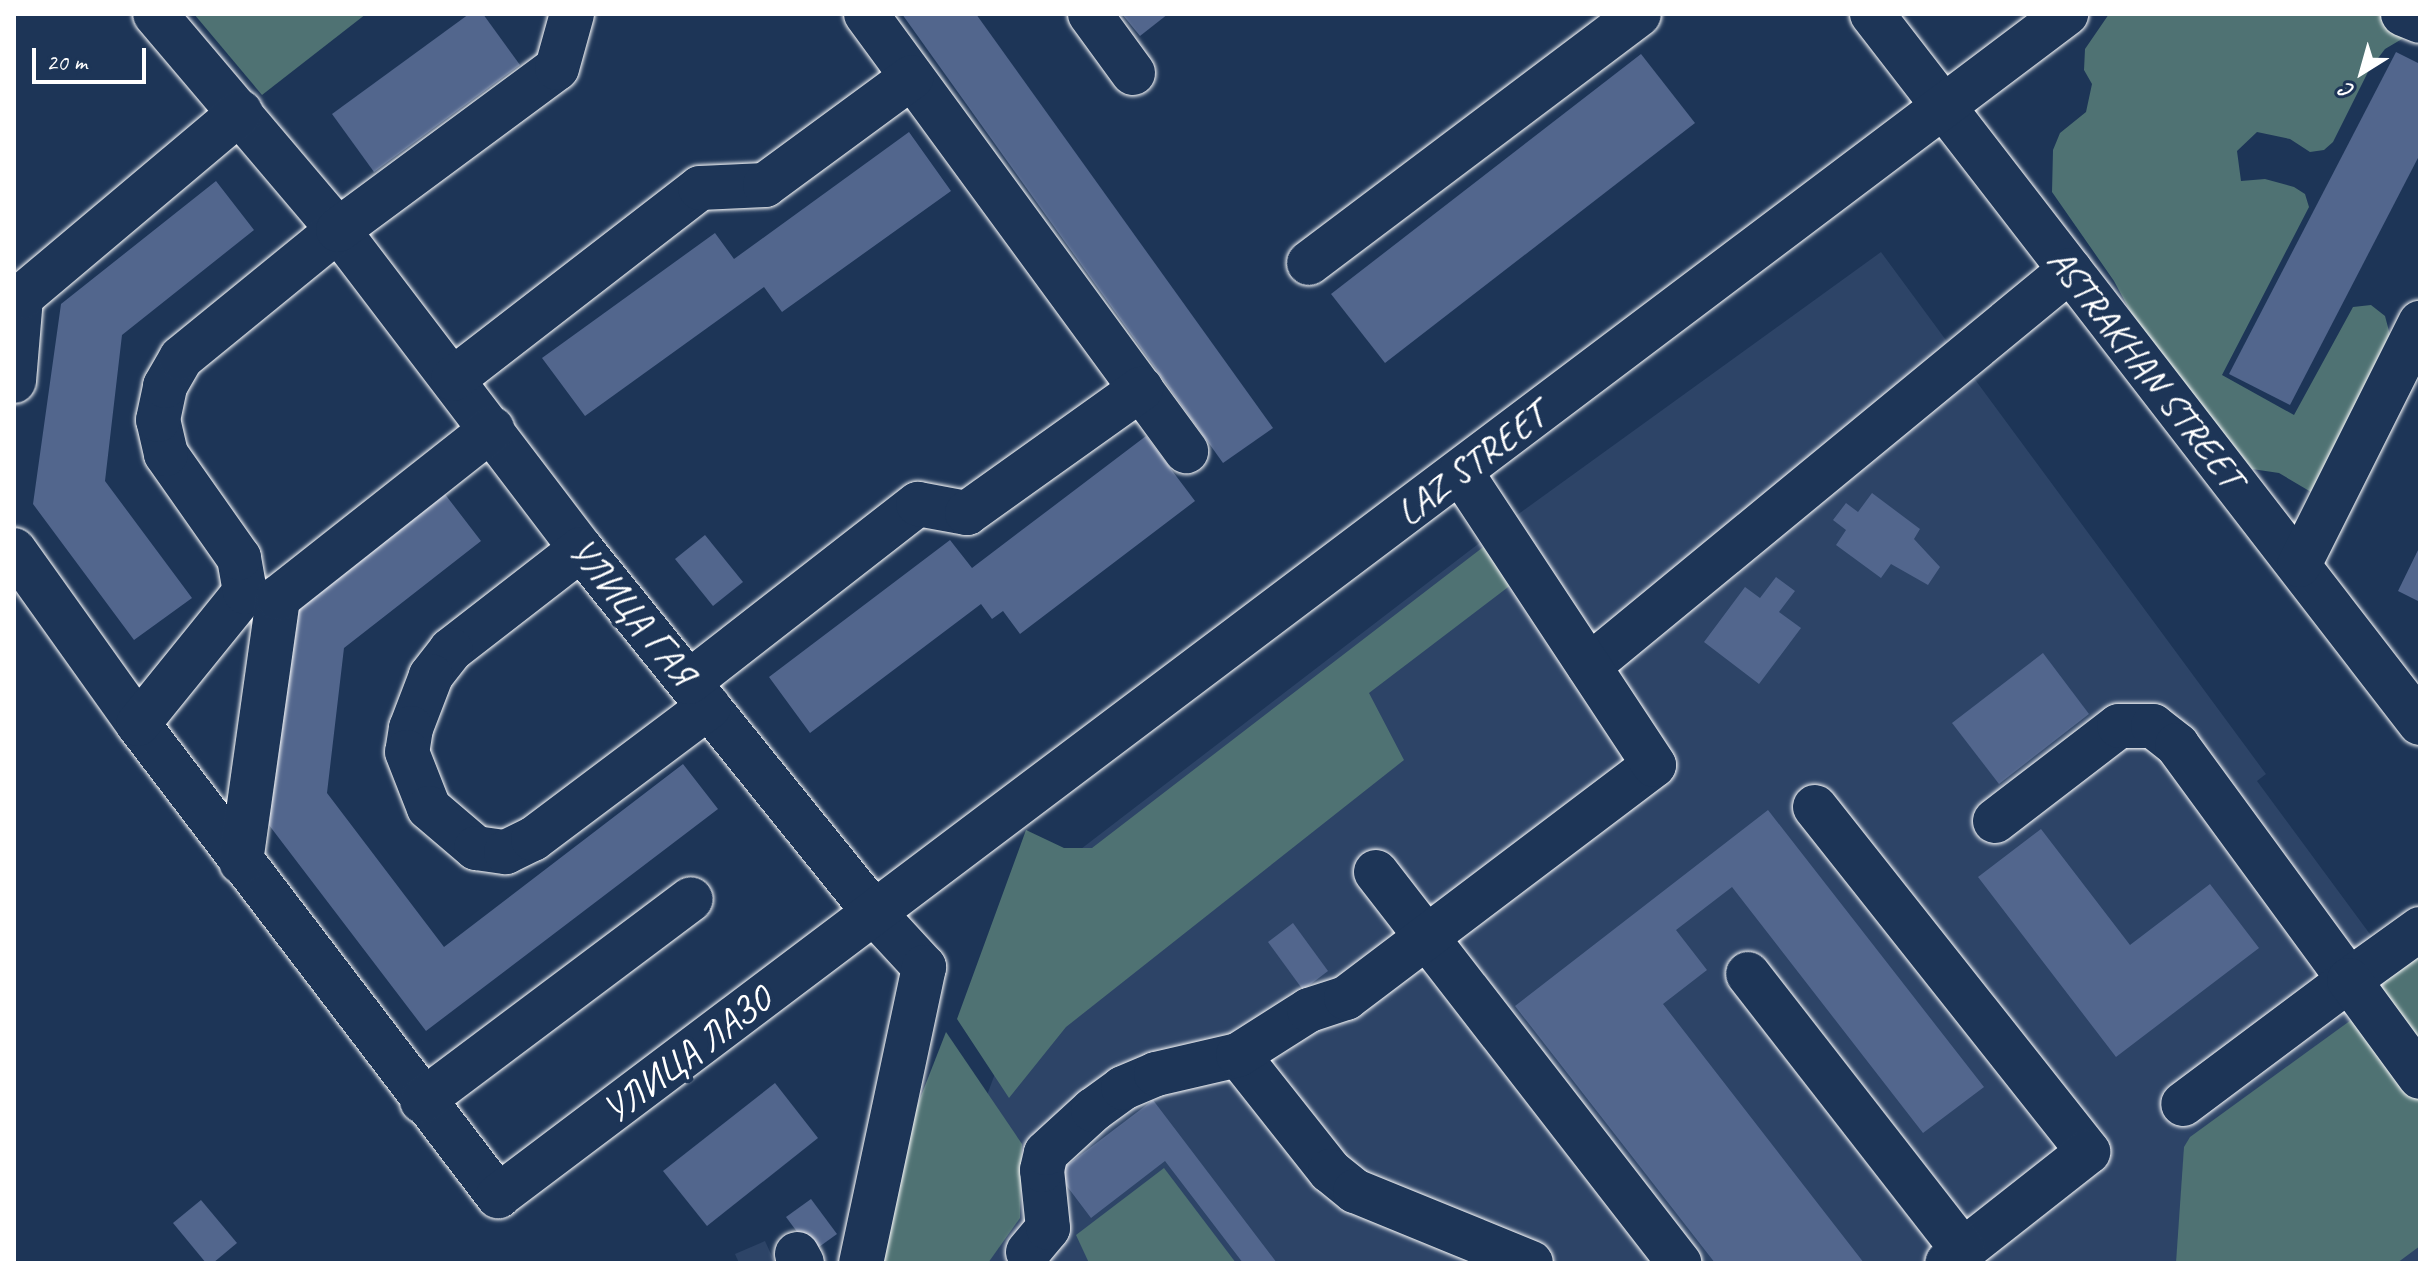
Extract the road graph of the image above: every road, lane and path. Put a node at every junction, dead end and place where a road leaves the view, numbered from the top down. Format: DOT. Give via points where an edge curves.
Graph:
graph roads {
  1 [pos="155,14"];
  2 [pos="572,14"];
  3 [pos="866,14"];
  4 [pos="1090,14"];
  5 [pos="1639,14"];
  6 [pos="1872,14"];
  7 [pos="2066,14"];
  8 [pos="2403,14"];
  9 [pos="2420,21"];
  10 [pos="1133,73"];
  11 [pos="912,77"];
  12 [pos="1943,106"];
  13 [pos="241,112"];
  14 [pos="338,230"];
  15 [pos="1309,263"];
  16 [pos="2070,270"];
  17 [pos="2420,323"];
  18 [pos="453,379"];
  19 [pos="14,381"];
  20 [pos="1141,389"];
  21 [pos="492,429"];
  22 [pos="1186,451"];
  23 [pos="1461,472"];
  24 [pos="581,549"];
  25 [pos="14,550"];
  26 [pos="2299,565"];
  27 [pos="1589,666"];
  28 [pos="699,694"];
  29 [pos="2420,723"];
  30 [pos="138,724"];
  31 [pos="1815,807"];
  32 [pos="1995,821"];
  33 [pos="241,862"];
  34 [pos="1376,872"];
  35 [pos="691,899"];
  36 [pos="876,915"];
  37 [pos="2420,929"];
  38 [pos="1426,937"];
  39 [pos="1748,974"];
  40 [pos="2349,980"];
  41 [pos="1238,1055"];
  42 [pos="2420,1077"];
  43 [pos="422,1101"];
  44 [pos="2183,1104"];
  45 [pos="1955,1256"];
  46 [pos="1032,1259"];
  47 [pos="859,1261"];
  48 [pos="1531,1263"];
  49 [pos="1679,1263"];
  1 -- 13 [label="street, УЛИЦА ГАЯ"];
  2 -- 14 [label="street" via="557,68"];
  3 -- 11 [label="street"];
  4 -- 10 [label="street"];
  5 -- 15 [label="street"];
  6 -- 12 [label="street, ASTRAKHAN STREET"];
  7 -- 12 [label="street, LAZ STREET"];
  8 -- 9 [label="street"];
  11 -- 18 [label="street" via="765,185 700,188"];
  11 -- 20 [label="street"];
  12 -- 16 [label="street, ASTRAKHAN STREET"];
  12 -- 23 [label="street, LAZ STREET"];
  13 -- 14 [label="street, УЛИЦА ГАЯ"];
  13 -- 19 [label="street" via="21,297"];
  14 -- 18 [label="street, УЛИЦА ГАЯ"];
  14 -- 30 [label="street" via="181,358 165,386 158,420 166,454 239,558 245,592"];
  16 -- 26 [label="street, ASTRAKHAN STREET"];
  16 -- 27 [label="street"];
  17 -- 26 [label="street"];
  18 -- 21 [label="street, УЛИЦА ГАЯ"];
  20 -- 22 [label="street"];
  20 -- 28 [label="street" via="967,513 918,504"];
  21 -- 24 [label="street, УЛИЦА ГАЯ"];
  21 -- 33 [label="street" via="278,598"];
  23 -- 27 [label="street"];
  23 -- 36 [label="street, LAZ STREET"];
  24 -- 28 [label="street, УЛИЦА ГАЯ"];
  24 -- 28 [label="street" via="451,650 431,676 407,752 429,808 476,848 506,852 533,839"];
  25 -- 30 [label="street"];
  26 -- 29 [label="street, ASTRAKHAN STREET"];
  27 -- 38 [label="street" via="1654,765"];
  28 -- 36 [label="street, УЛИЦА ГАЯ"];
  30 -- 33 [label="street"];
  31 -- 45 [label="street" via="2088,1152"];
  32 -- 40 [label="street" via="2119,726 2153,726 2177,745"];
  33 -- 43 [label="street"];
  34 -- 38 [label="street"];
  35 -- 43 [label="street"];
  36 -- 43 [label="street, УЛИЦА ЛАЗО" via="498,1196"];
  36 -- 47 [label="street, УЛИЦА ГАЯ" via="924,967"];
  37 -- 40 [label="street"];
  38 -- 41 [label="street" via="1346,998 1309,1010"];
  38 -- 49 [label="street"];
  39 -- 45 [label="street"];
  40 -- 42 [label="street"];
  40 -- 44 [label="street"];
  41 -- 46 [label="street" via="1156,1074 1123,1088 1063,1134 1046,1153 1042,1170 1048,1228"];
  41 -- 48 [label="street" via="1330,1171 1355,1191"];
}
